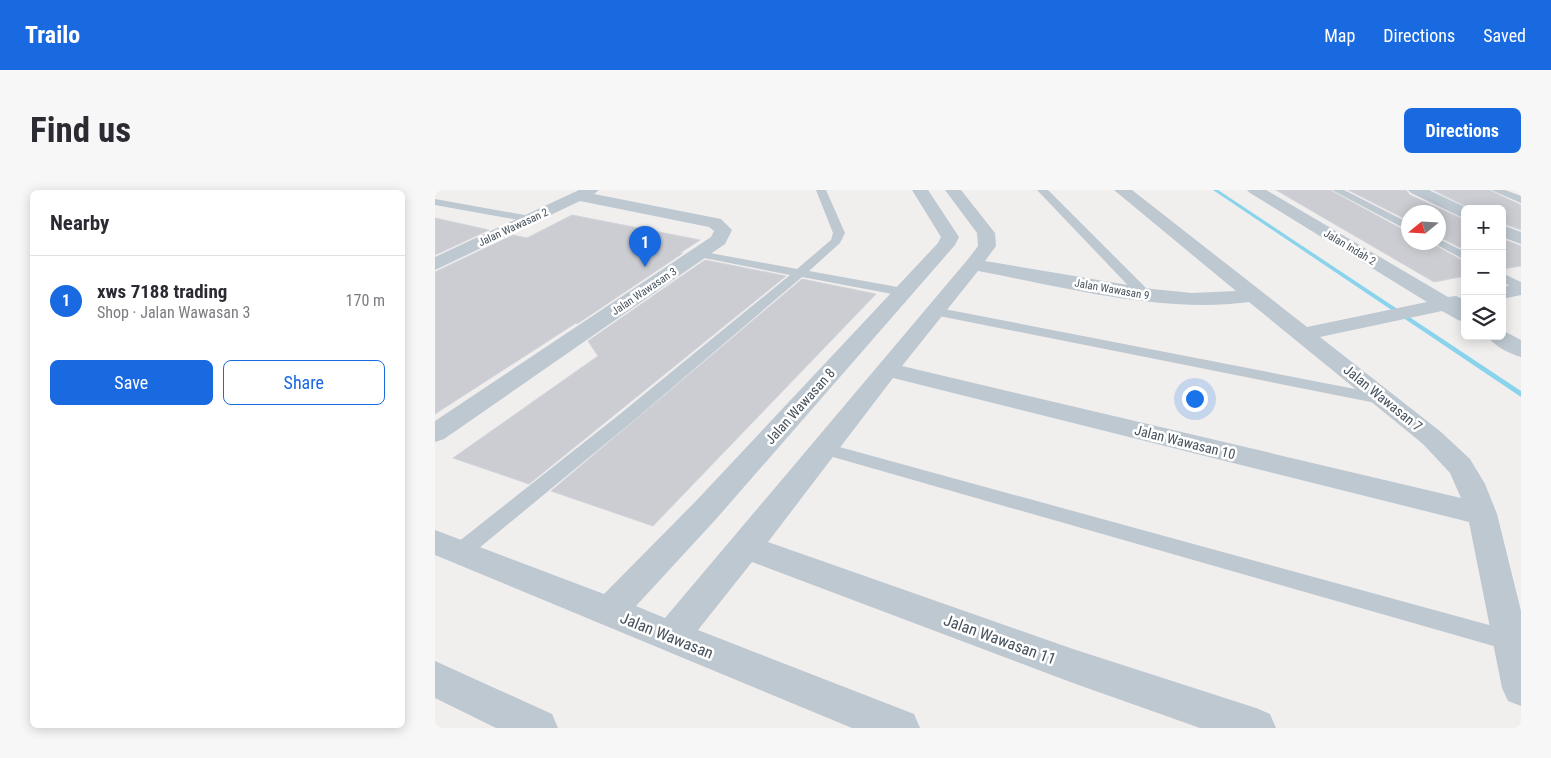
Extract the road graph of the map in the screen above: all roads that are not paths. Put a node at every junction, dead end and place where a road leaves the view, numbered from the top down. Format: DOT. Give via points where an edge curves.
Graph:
graph roads {
  1 [pos="821,190"];
  2 [pos="920,190"];
  3 [pos="953,190"];
  4 [pos="1042,190"];
  5 [pos="1122,190"];
  6 [pos="1255,190"];
  7 [pos="1337,190"];
  8 [pos="1416,190"];
  9 [pos="1496,190"];
  10 [pos="584,193"];
  11 [pos="1521,200"];
  12 [pos="435,202"];
  13 [pos="1461,211"];
  14 [pos="530,219"];
  15 [pos="1401,224"];
  16 [pos="1506,232"];
  17 [pos="1521,239"];
  18 [pos="1446,247"];
  19 [pos="699,254"];
  20 [pos="1461,255"];
  21 [pos="435,264"];
  22 [pos="974,265"];
  23 [pos="799,272"];
  24 [pos="1506,279"];
  25 [pos="1521,288"];
  26 [pos="903,292"];
  27 [pos="1506,292"];
  28 [pos="1145,295"];
  29 [pos="1252,295"];
  30 [pos="1448,304"];
  31 [pos="934,311"];
  32 [pos="1461,313"];
  33 [pos="1313,333"];
  34 [pos="1505,340"];
  35 [pos="1521,350"];
  36 [pos="887,370"];
  37 [pos="1386,400"];
  38 [pos="435,433"];
  39 [pos="825,449"];
  40 [pos="1482,514"];
  41 [pos="448,547"];
  42 [pos="746,547"];
  43 [pos="609,612"];
  44 [pos="671,636"];
  45 [pos="1511,640"];
  46 [pos="435,680"];
  47 [pos="1521,688"];
  48 [pos="538,728"];
  49 [pos="900,728"];
  50 [pos="1256,728"];
  1 -- 23 [label="lane" via="839,233 830,247"];
  2 -- 26 [label="street, Jalan Wawasan 8" via="950,237"];
  3 -- 22 [label="street" via="981,225 988,240"];
  4 -- 28 [label="lane"];
  5 -- 29 [label="street, Jalan Wawasan 7"];
  6 -- 30 [label="street, Jalan Indah 2"];
  7 -- 15 [label="lane"];
  8 -- 13 [label="street"];
  9 -- 11 [label="lane"];
  10 -- 14 [label="street, Jalan Wawasan 2"];
  10 -- 19 [label="street, Jalan Wawasan 3" via="721,226 723,235"];
  12 -- 14 [label="lane"];
  14 -- 21 [label="street, Jalan Wawasan 2"];
  16 -- 17 [label="street"];
  18 -- 20 [label="lane"];
  19 -- 23 [label="lane"];
  19 -- 38 [label="street, Jalan Wawasan 3"];
  22 -- 28 [label="street, Jalan Wawasan 9"];
  22 -- 31 [label="street"];
  23 -- 26 [label="lane"];
  23 -- 41 [label="lane" via="626,418"];
  24 -- 25 [label="lane"];
  25 -- 27 [label="street"];
  26 -- 43 [label="street, Jalan Wawasan 8"];
  28 -- 29 [label="street, Jalan Wawasan 9" via="1201,299"];
  29 -- 33 [label="street, Jalan Wawasan 7"];
  30 -- 32 [label="street, Jalan Indah 2"];
  30 -- 33 [label="street"];
  31 -- 36 [label="street"];
  31 -- 37 [label="lane"];
  33 -- 37 [label="street, Jalan Wawasan 7"];
  34 -- 35 [label="street"];
  36 -- 39 [label="street"];
  36 -- 40 [label="street, Jalan Wawasan 10"];
  37 -- 40 [label="street, Jalan Wawasan 7" via="1460,466"];
  39 -- 42 [label="street"];
  39 -- 45 [label="lane"];
  40 -- 45 [label="street, Jalan Wawasan 7"];
  41 -- 43 [label="street, Jalan Wawasan"];
  42 -- 44 [label="street"];
  42 -- 50 [label="street, Jalan Wawasan 11" via="1073,666"];
  43 -- 44 [label="street, Jalan Wawasan"];
  44 -- 49 [label="street, Jalan Wawasan"];
  45 -- 47 [label="street, Jalan Wawasan 7"];
  46 -- 48 [label="street"];
}
